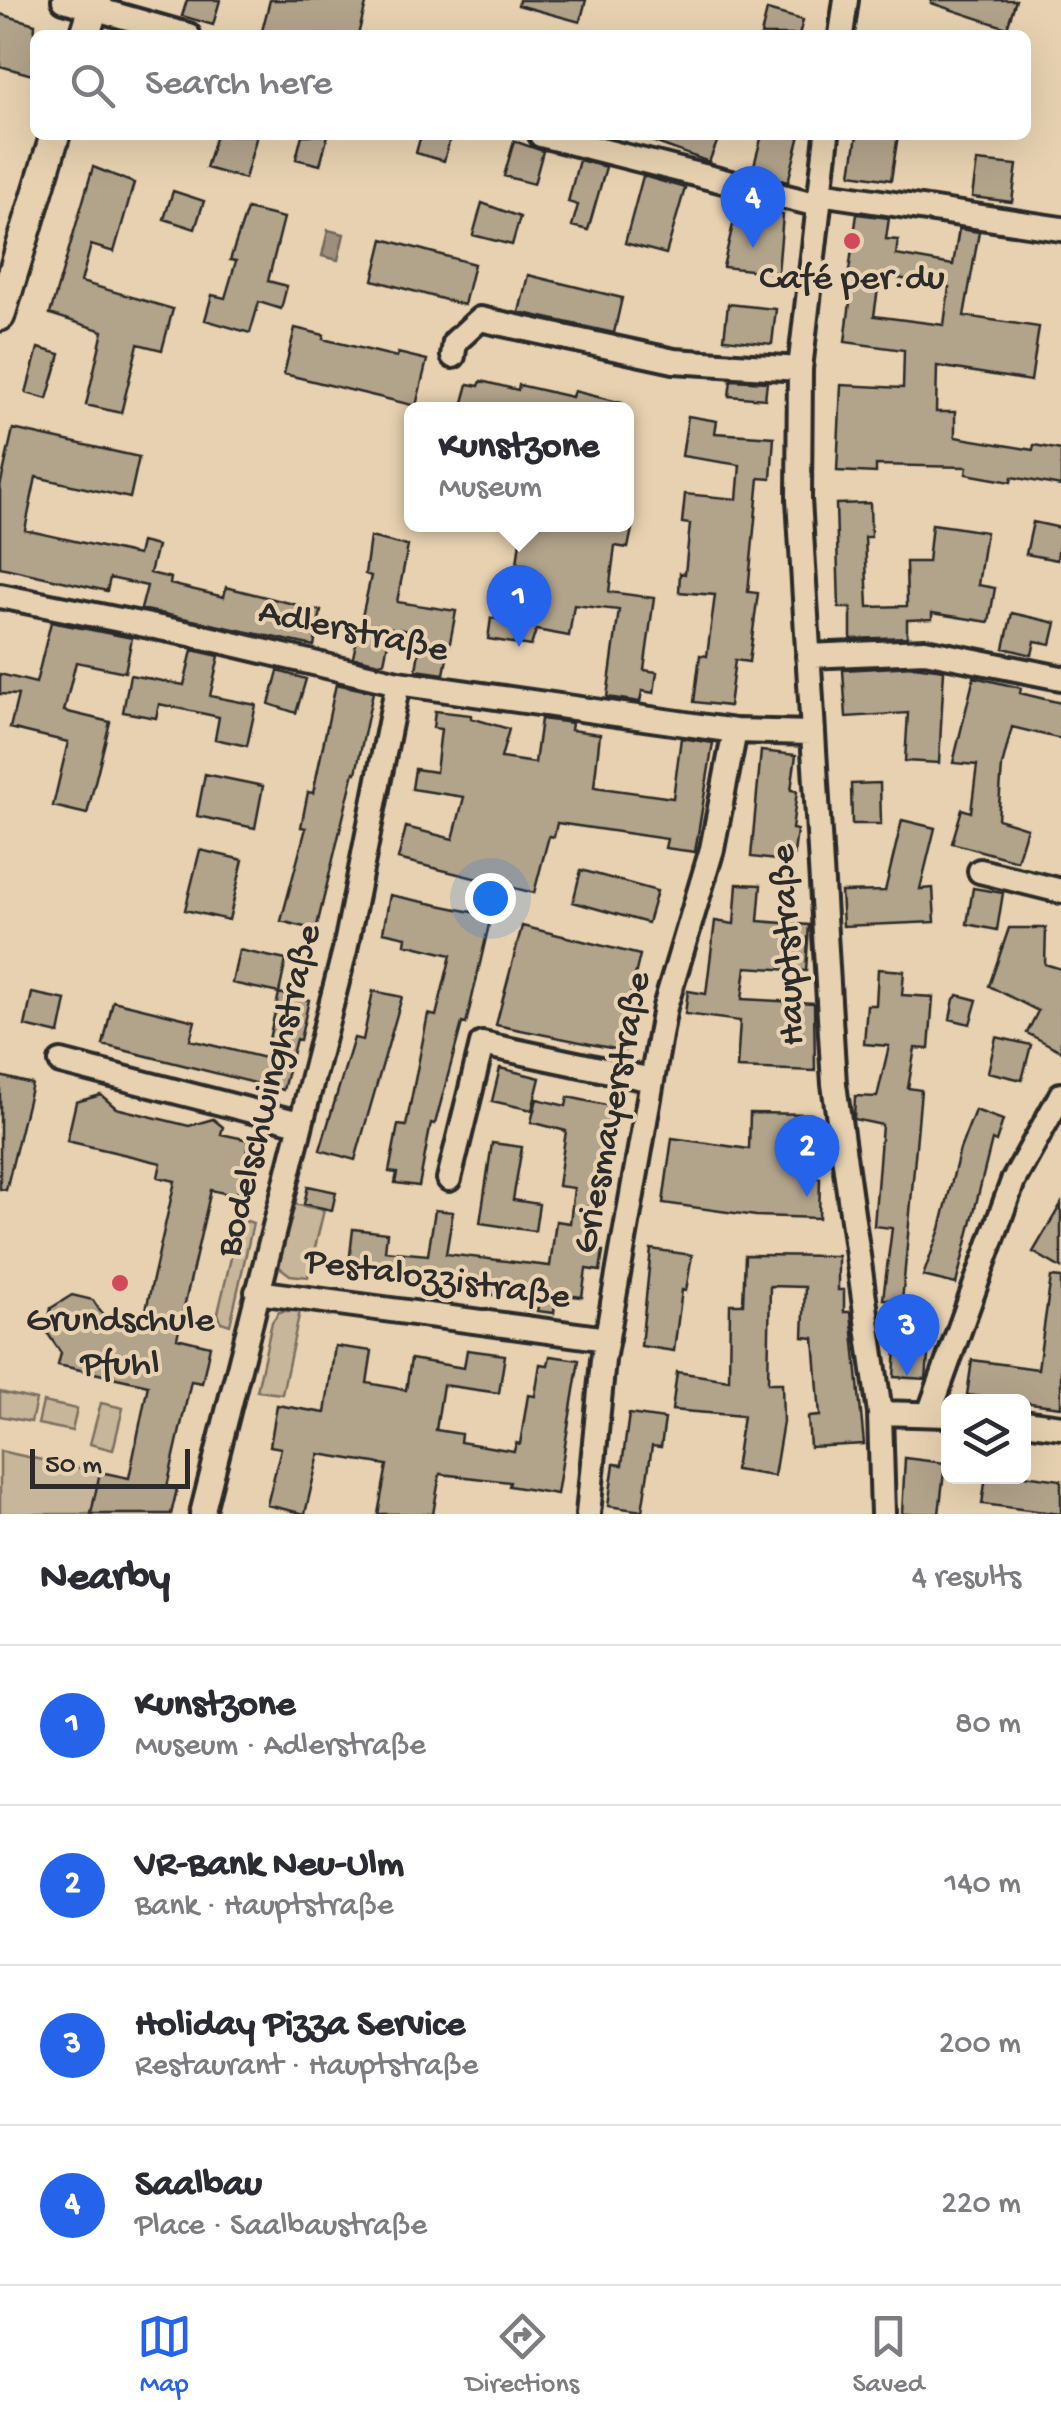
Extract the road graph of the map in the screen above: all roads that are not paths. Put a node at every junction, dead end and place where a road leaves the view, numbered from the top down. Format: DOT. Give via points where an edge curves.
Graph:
graph roads {
  1 [pos="64,0"];
  2 [pos="846,0"];
  3 [pos="95,4"];
  4 [pos="87,30"];
  5 [pos="173,30"];
  6 [pos="842,30"];
  7 [pos="53,140"];
  8 [pos="564,140"];
  9 [pos="826,140"];
  10 [pos="819,199"];
  11 [pos="1061,229"];
  12 [pos="0,316"];
  13 [pos="453,356"];
  14 [pos="800,368"];
  15 [pos="0,596"];
  16 [pos="808,656"];
  17 [pos="1061,678"];
  18 [pos="398,684"];
  19 [pos="735,731"];
  20 [pos="813,733"];
  21 [pos="980,871"];
  22 [pos="1061,891"];
  23 [pos="61,1062"];
  24 [pos="652,1080"];
  25 [pos="1061,1095"];
  26 [pos="300,1123"];
  27 [pos="449,1179"];
  28 [pos="257,1292"];
  29 [pos="607,1339"];
  30 [pos="880,1413"];
  31 [pos="939,1415"];
  32 [pos="1031,1423"];
  33 [pos="1061,1427"];
  34 [pos="202,1514"];
  35 [pos="588,1514"];
  36 [pos="882,1514"];
  1 -- 3 [label="street"];
  2 -- 6 [label="street"];
  3 -- 4 [label="main road"];
  3 -- 5 [label="street"];
  7 -- 12 [label="main road"];
  8 -- 10 [label="street"];
  9 -- 10 [label="street, Hauptstraße"];
  10 -- 11 [label="street"];
  10 -- 14 [label="street, Hauptstraße"];
  13 -- 14 [label="street" via="456,342 480,320 674,361"];
  14 -- 16 [label="street, Hauptstraße"];
  15 -- 18 [label="street, Adlerstraße"];
  16 -- 17 [label="street" via="925,650"];
  16 -- 20 [label="street, Hauptstraße"];
  18 -- 19 [label="street, Adlerstraße"];
  18 -- 26 [label="street, Bodelschwinghstraße" via="345,950"];
  19 -- 20 [label="street, Adlerstraße"];
  19 -- 24 [label="street, Griesmayerstraße"];
  20 -- 30 [label="street, Hauptstraße" via="834,1084"];
  21 -- 22 [label="street"];
  23 -- 26 [label="street"];
  24 -- 27 [label="street" via="482,1044"];
  24 -- 29 [label="street, Griesmayerstraße"];
  25 -- 31 [label="street" via="1013,1181"];
  26 -- 28 [label="street, Bodelschwinghstraße"];
  28 -- 29 [label="street, Pestalozzistraße"];
  28 -- 34 [label="street, Bodelschwinghstraße"];
  29 -- 35 [label="street, Griesmayerstraße"];
  30 -- 31 [label="street"];
  30 -- 36 [label="street, Hauptstraße"];
  32 -- 33 [label="street"];
}
